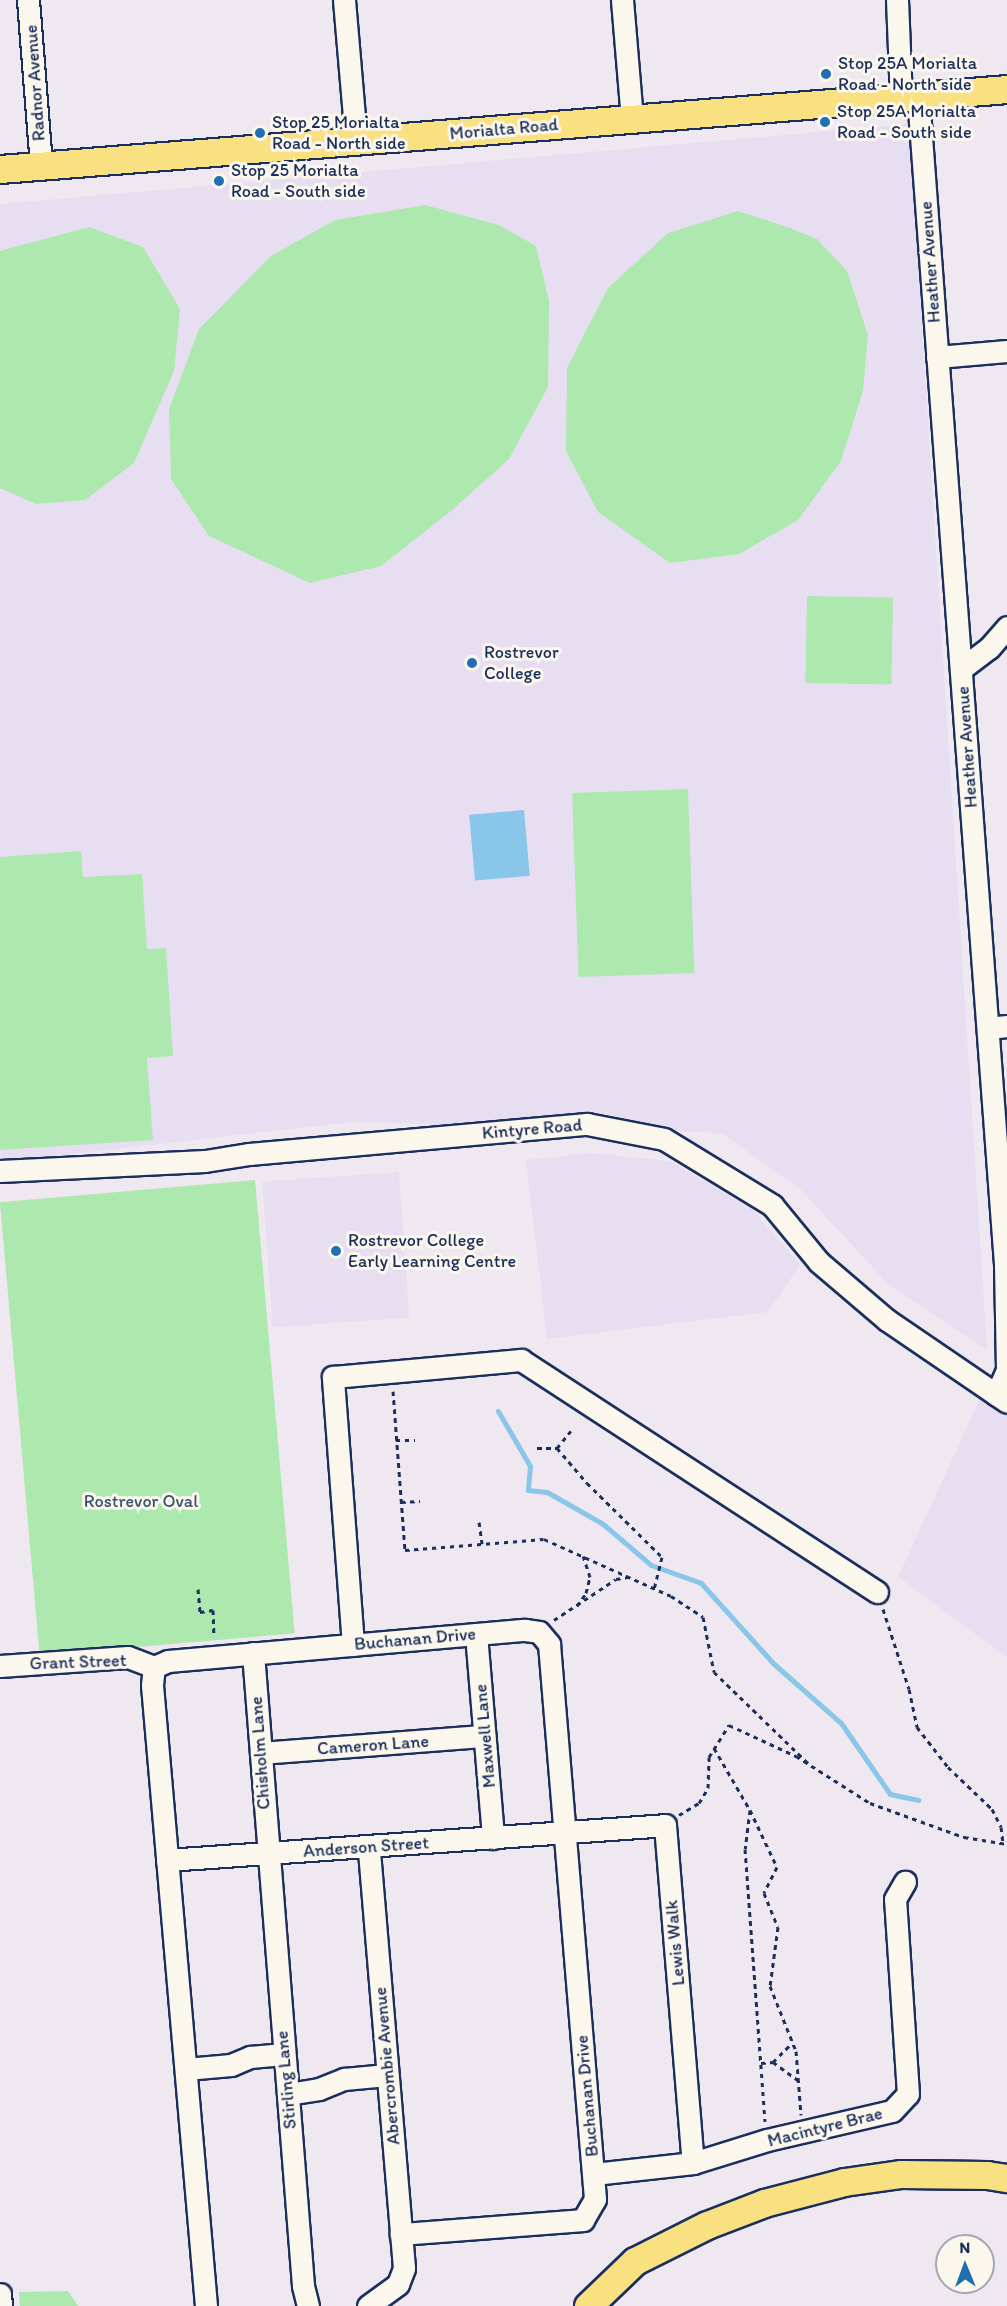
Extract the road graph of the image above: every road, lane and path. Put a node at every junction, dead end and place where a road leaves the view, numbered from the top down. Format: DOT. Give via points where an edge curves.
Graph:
graph roads {
  1 [pos="28,0"];
  2 [pos="344,0"];
  3 [pos="622,0"];
  4 [pos="897,0"];
  5 [pos="1007,89"];
  6 [pos="910,97"];
  7 [pos="632,119"];
  8 [pos="356,141"];
  9 [pos="41,166"];
  10 [pos="0,169"];
  11 [pos="1007,351"];
  12 [pos="937,357"];
  13 [pos="1004,638"];
  14 [pos="961,669"];
  15 [pos="997,1027"];
  16 [pos="0,1171"];
  17 [pos="1006,1265"];
  18 [pos="392,1380"];
  19 [pos="1001,1399"];
  20 [pos="571,1431"];
  21 [pos="396,1440"];
  22 [pos="415,1440"];
  23 [pos="537,1448"];
  24 [pos="557,1448"];
  25 [pos="420,1501"];
  26 [pos="401,1502"];
  27 [pos="479,1522"];
  28 [pos="482,1544"];
  29 [pos="583,1556"];
  30 [pos="628,1577"];
  31 [pos="654,1588"];
  32 [pos="198,1589"];
  33 [pos="878,1592"];
  34 [pos="576,1607"];
  35 [pos="539,1632"];
  36 [pos="214,1634"];
  37 [pos="476,1634"];
  38 [pos="353,1645"];
  39 [pos="253,1653"];
  40 [pos="0,1666"];
  41 [pos="154,1667"];
  42 [pos="484,1736"];
  43 [pos="714,1748"];
  44 [pos="261,1753"];
  45 [pos="809,1764"];
  46 [pos="750,1810"];
  47 [pos="666,1825"];
  48 [pos="564,1833"];
  49 [pos="493,1838"];
  50 [pos="1005,1843"];
  51 [pos="369,1847"];
  52 [pos="268,1853"];
  53 [pos="167,1860"];
  54 [pos="905,1881"];
  55 [pos="792,2043"];
  56 [pos="284,2054"];
  57 [pos="773,2062"];
  58 [pos="760,2063"];
  59 [pos="186,2069"];
  60 [pos="387,2075"];
  61 [pos="798,2080"];
  62 [pos="288,2094"];
  63 [pos="802,2132"];
  64 [pos="767,2140"];
  65 [pos="693,2163"];
  66 [pos="594,2174"];
  67 [pos="1007,2178"];
  68 [pos="401,2234"];
  69 [pos="0,2294"];
  70 [pos="1,2306"];
  71 [pos="206,2306"];
  72 [pos="308,2306"];
  73 [pos="368,2306"];
  74 [pos="588,2306"];
  1 -- 9 [label="street, Radnor Avenue"];
  2 -- 8 [label="street"];
  3 -- 7 [label="street"];
  4 -- 6 [label="street, Heather Avenue"];
  5 -- 6 [label="main road, Morialta Road"];
  6 -- 7 [label="main road, Morialta Road"];
  6 -- 12 [label="street, Heather Avenue"];
  7 -- 8 [label="main road, Morialta Road"];
  8 -- 9 [label="main road, Morialta Road"];
  9 -- 10 [label="main road, Morialta Road"];
  11 -- 12 [label="street"];
  12 -- 14 [label="street, Heather Avenue"];
  13 -- 14 [label="street"];
  14 -- 15 [label="street, Heather Avenue"];
  15 -- 17 [label="street, Heather Avenue"];
  16 -- 19 [label="street, Kintyre Road" via="205,1161 587,1124 664,1139 772,1205 819,1262 887,1320"];
  17 -- 19 [label="street, Heather Avenue" via="1007,1370"];
  18 -- 21 [label="path"];
  20 -- 24 [label="path"];
  21 -- 22 [label="path"];
  21 -- 26 [label="path"];
  23 -- 24 [label="path"];
  24 -- 31 [label="path" via="662,1557"];
  25 -- 26 [label="path"];
  26 -- 28 [label="path" via="405,1550"];
  27 -- 28 [label="path"];
  28 -- 29 [label="path" via="544,1539"];
  29 -- 30 [label="path"];
  29 -- 34 [label="path" via="590,1576 586,1593"];
  30 -- 31 [label="path"];
  30 -- 34 [label="path" via="616,1579"];
  31 -- 45 [label="path" via="703,1617 714,1672"];
  32 -- 36 [label="path" via="200,1612 213,1610"];
  33 -- 38 [label="street" via="521,1360 333,1377"];
  33 -- 50 [label="path" via="917,1727 948,1767 992,1809"];
  34 -- 35 [label="path"];
  35 -- 37 [label="street, Buchanan Drive"];
  35 -- 48 [label="street, Buchanan Drive" via="549,1644"];
  37 -- 38 [label="street, Buchanan Drive"];
  37 -- 42 [label="street, Maxwell Lane"];
  38 -- 39 [label="street, Buchanan Drive"];
  39 -- 41 [label="street, Buchanan Drive" via="168,1660"];
  39 -- 44 [label="street, Chisholm Lane"];
  40 -- 41 [label="street, Grant Street" via="128,1657"];
  41 -- 53 [label="street" via="152,1685"];
  42 -- 44 [label="street, Cameron Lane"];
  42 -- 49 [label="street, Maxwell Lane"];
  43 -- 45 [label="path" via="729,1725 769,1741"];
  43 -- 46 [label="path"];
  43 -- 47 [label="path" via="709,1757 708,1788 699,1803"];
  44 -- 52 [label="street, Chisholm Lane"];
  45 -- 50 [label="path" via="870,1803 964,1837"];
  46 -- 55 [label="path" via="777,1867 764,1893 778,1927 770,1986"];
  46 -- 58 [label="path" via="745,1849"];
  47 -- 48 [label="street"];
  47 -- 65 [label="street, Lewis Walk"];
  48 -- 49 [label="street, Anderson Street"];
  48 -- 66 [label="street, Buchanan Drive"];
  49 -- 51 [label="street, Anderson Street"];
  51 -- 52 [label="street, Anderson Street"];
  51 -- 60 [label="street, Abercrombie Avenue"];
  52 -- 53 [label="street, Anderson Street"];
  52 -- 56 [label="street, Stirling Lane"];
  53 -- 59 [label="street"];
  54 -- 63 [label="street, Macintyre Brae" via="895,1899 908,2094 892,2111"];
  55 -- 57 [label="path"];
  55 -- 61 [label="path"];
  56 -- 59 [label="street"];
  56 -- 62 [label="street, Stirling Lane"];
  57 -- 58 [label="path"];
  57 -- 61 [label="path"];
  58 -- 64 [label="path"];
  59 -- 71 [label="street"];
  60 -- 62 [label="street" via="344,2079 319,2089"];
  60 -- 68 [label="street, Abercrombie Avenue"];
  61 -- 63 [label="path"];
  62 -- 72 [label="street, Stirling Lane" via="303,2286"];
  63 -- 64 [label="street, Macintyre Brae"];
  64 -- 65 [label="street, Macintyre Brae"];
  65 -- 66 [label="street, Macintyre Brae"];
  66 -- 68 [label="street, Buchanan Drive" via="595,2199 583,2220"];
  67 -- 74 [label="main road" via="901,2174 844,2182 764,2203 707,2225 635,2261"];
  68 -- 73 [label="street, Abercrombie Avenue" via="404,2268 398,2284"];
  69 -- 70 [label="street"];
}
